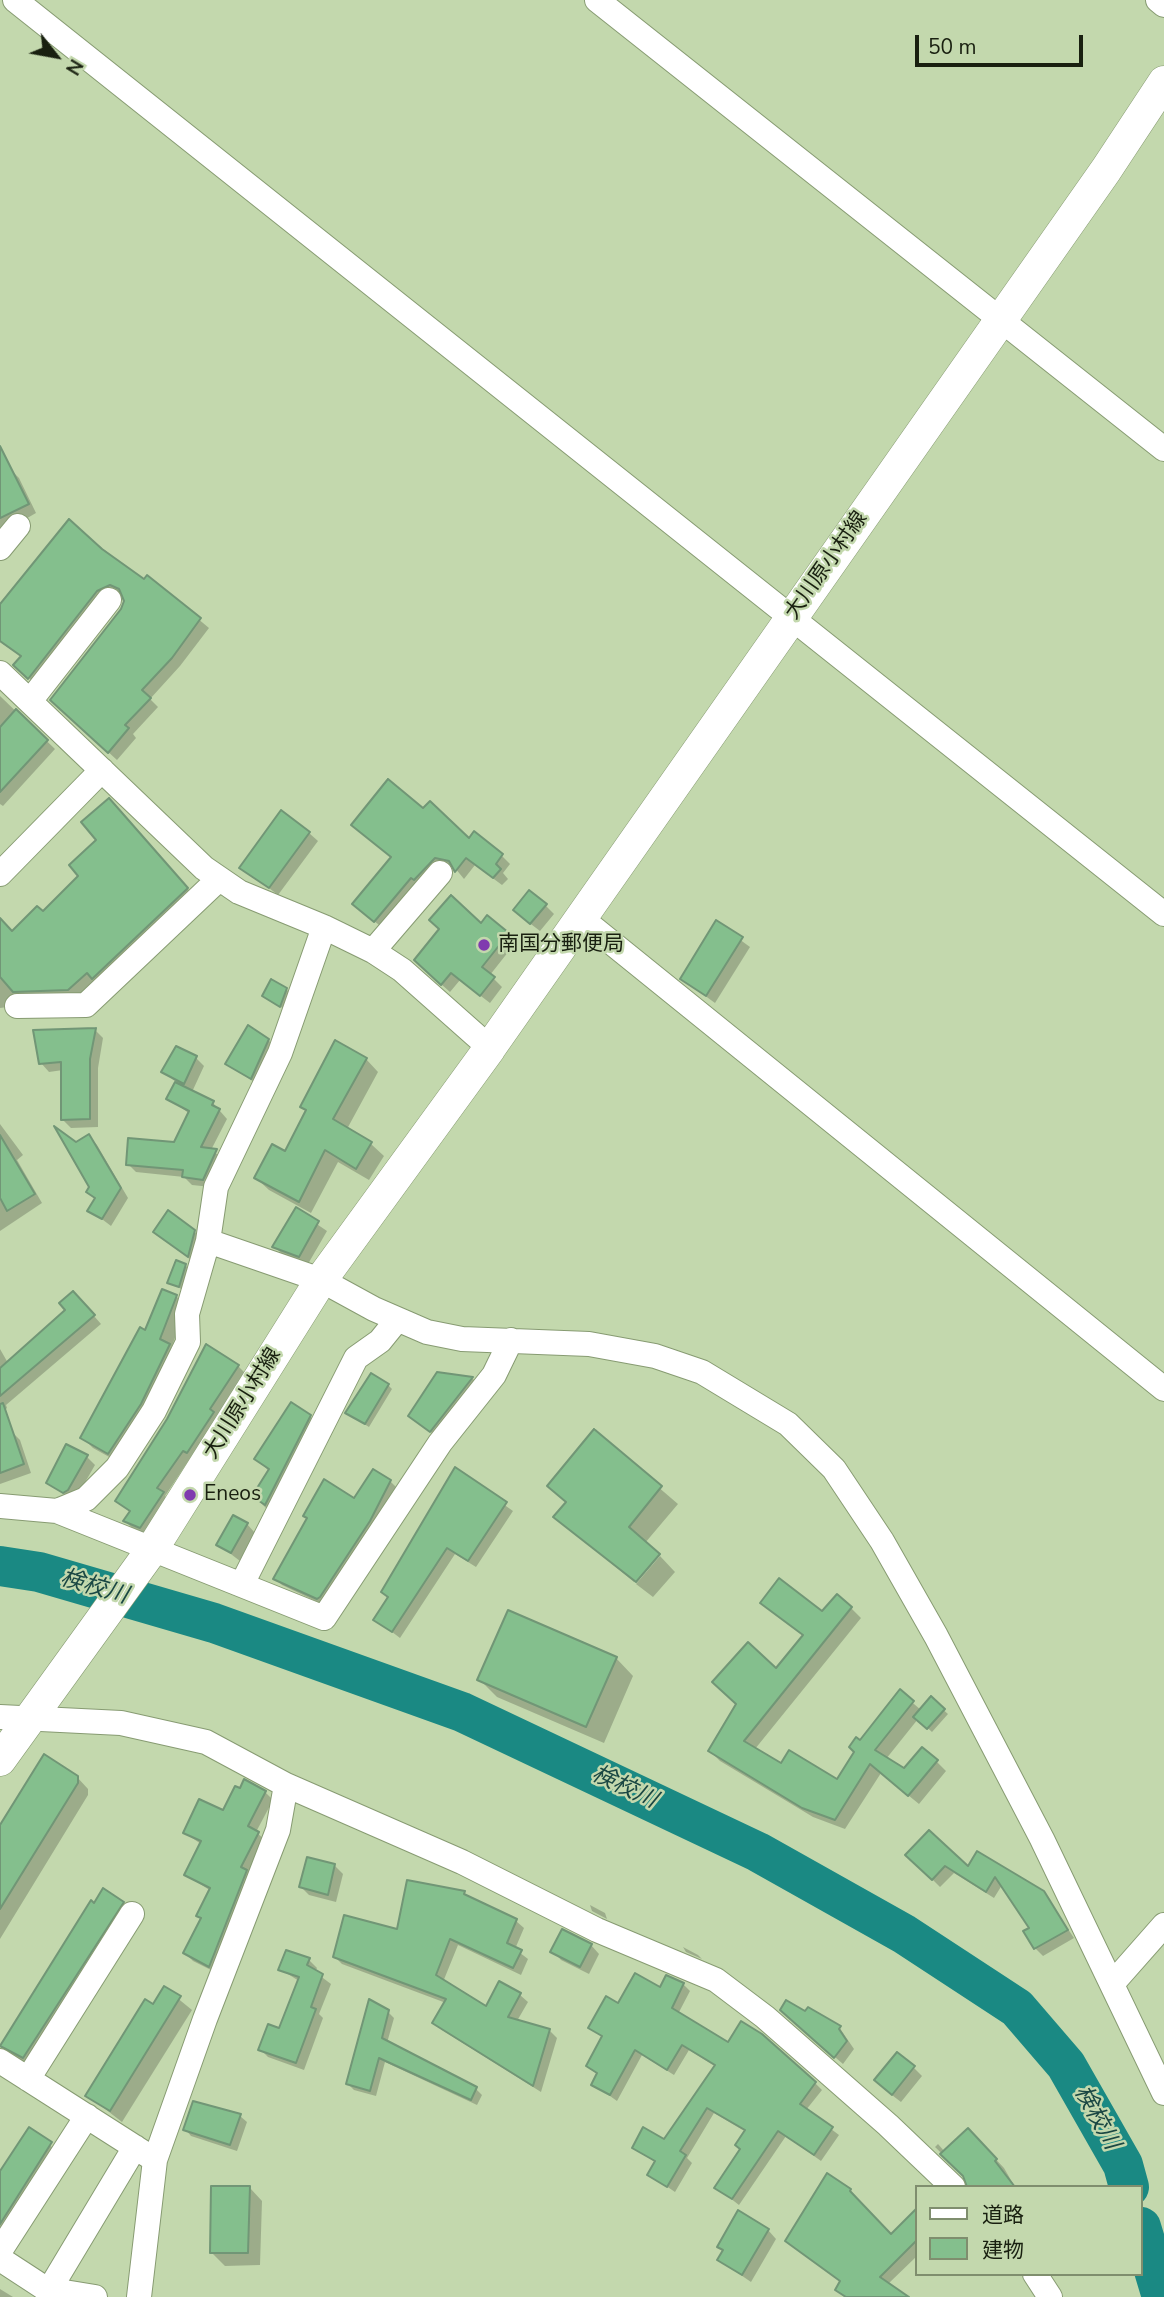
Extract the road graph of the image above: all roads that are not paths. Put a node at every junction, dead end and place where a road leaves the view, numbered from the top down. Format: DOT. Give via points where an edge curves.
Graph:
graph roads {
  1 [pos="15,0"];
  2 [pos="597,0"];
  3 [pos="1158,0"];
  4 [pos="1164,5"];
  5 [pos="1164,82"];
  6 [pos="1000,322"];
  7 [pos="1164,449"];
  8 [pos="18,526"];
  9 [pos="0,548"];
  10 [pos="109,600"];
  11 [pos="791,618"];
  12 [pos="0,673"];
  13 [pos="30,701"];
  14 [pos="102,770"];
  15 [pos="440,873"];
  16 [pos="0,874"];
  17 [pos="219,879"];
  18 [pos="1164,914"];
  19 [pos="581,918"];
  20 [pos="324,927"];
  21 [pos="373,951"];
  22 [pos="17,1006"];
  23 [pos="489,1048"];
  24 [pos="208,1241"];
  25 [pos="321,1280"];
  26 [pos="397,1320"];
  27 [pos="511,1340"];
  28 [pos="1164,1389"];
  29 [pos="0,1506"];
  30 [pos="57,1511"];
  31 [pos="151,1551"];
  32 [pos="242,1584"];
  33 [pos="15,1719"];
  34 [pos="0,1760"];
  35 [pos="286,1784"];
  36 [pos="132,1914"];
  37 [pos="1164,1926"];
  38 [pos="1112,1984"];
  39 [pos="1,2064"];
  40 [pos="28,2079"];
  41 [pos="1164,2092"];
  42 [pos="87,2116"];
  43 [pos="145,2153"];
  44 [pos="951,2185"];
  45 [pos="0,2251"];
  46 [pos="0,2259"];
  47 [pos="1036,2276"];
  48 [pos="51,2287"];
  49 [pos="95,2297"];
  50 [pos="139,2297"];
  51 [pos="1051,2297"];
  1 -- 11 [label="street"];
  2 -- 6 [label="street"];
  3 -- 4 [label="street"];
  5 -- 6 [label="main road, 大川原小村線"];
  6 -- 7 [label="street"];
  6 -- 11 [label="main road, 大川原小村線"];
  8 -- 9 [label="street"];
  10 -- 13 [label="street"];
  11 -- 18 [label="street"];
  11 -- 19 [label="main road, 大川原小村線"];
  12 -- 13 [label="street"];
  13 -- 14 [label="street"];
  14 -- 16 [label="street"];
  14 -- 17 [label="street"];
  15 -- 21 [label="street"];
  17 -- 20 [label="street" via="239,892"];
  17 -- 22 [label="street" via="86,1005"];
  19 -- 23 [label="main road, 大川原小村線"];
  19 -- 28 [label="street"];
  20 -- 21 [label="street"];
  20 -- 24 [label="street" via="281,1053 216,1186"];
  21 -- 23 [label="street" via="402,970"];
  23 -- 25 [label="main road, 大川原小村線"];
  24 -- 25 [label="street"];
  24 -- 30 [label="street" via="187,1314 188,1342 153,1411 117,1468 86,1499"];
  25 -- 26 [label="street"];
  25 -- 31 [label="main road, 大川原小村線"];
  26 -- 27 [label="street" via="463,1339"];
  26 -- 32 [label="street" via="380,1341 356,1358"];
  27 -- 32 [label="street" via="494,1375 440,1443 324,1618"];
  27 -- 38 [label="street" via="589,1344 655,1356 702,1372 788,1424 834,1469 936,1636"];
  29 -- 30 [label="street"];
  30 -- 31 [label="street"];
  31 -- 32 [label="street"];
  31 -- 33 [label="main road, 大川原小村線" via="51,1689"];
  33 -- 34 [label="main road, 大川原小村線"];
  33 -- 35 [label="street" via="121,1724 206,1742"];
  35 -- 43 [label="street" via="278,1829 205,2019"];
  35 -- 44 [label="street" via="462,1862 597,1930 716,1980 765,2017"];
  36 -- 40 [label="street"];
  37 -- 38 [label="street"];
  38 -- 41 [label="street"];
  39 -- 40 [label="street"];
  40 -- 42 [label="street"];
  42 -- 43 [label="street"];
  42 -- 45 [label="street"];
  43 -- 48 [label="street"];
  43 -- 50 [label="street"];
  46 -- 48 [label="street" via="46,2289"];
  47 -- 51 [label="street"];
  48 -- 49 [label="street"];
}
